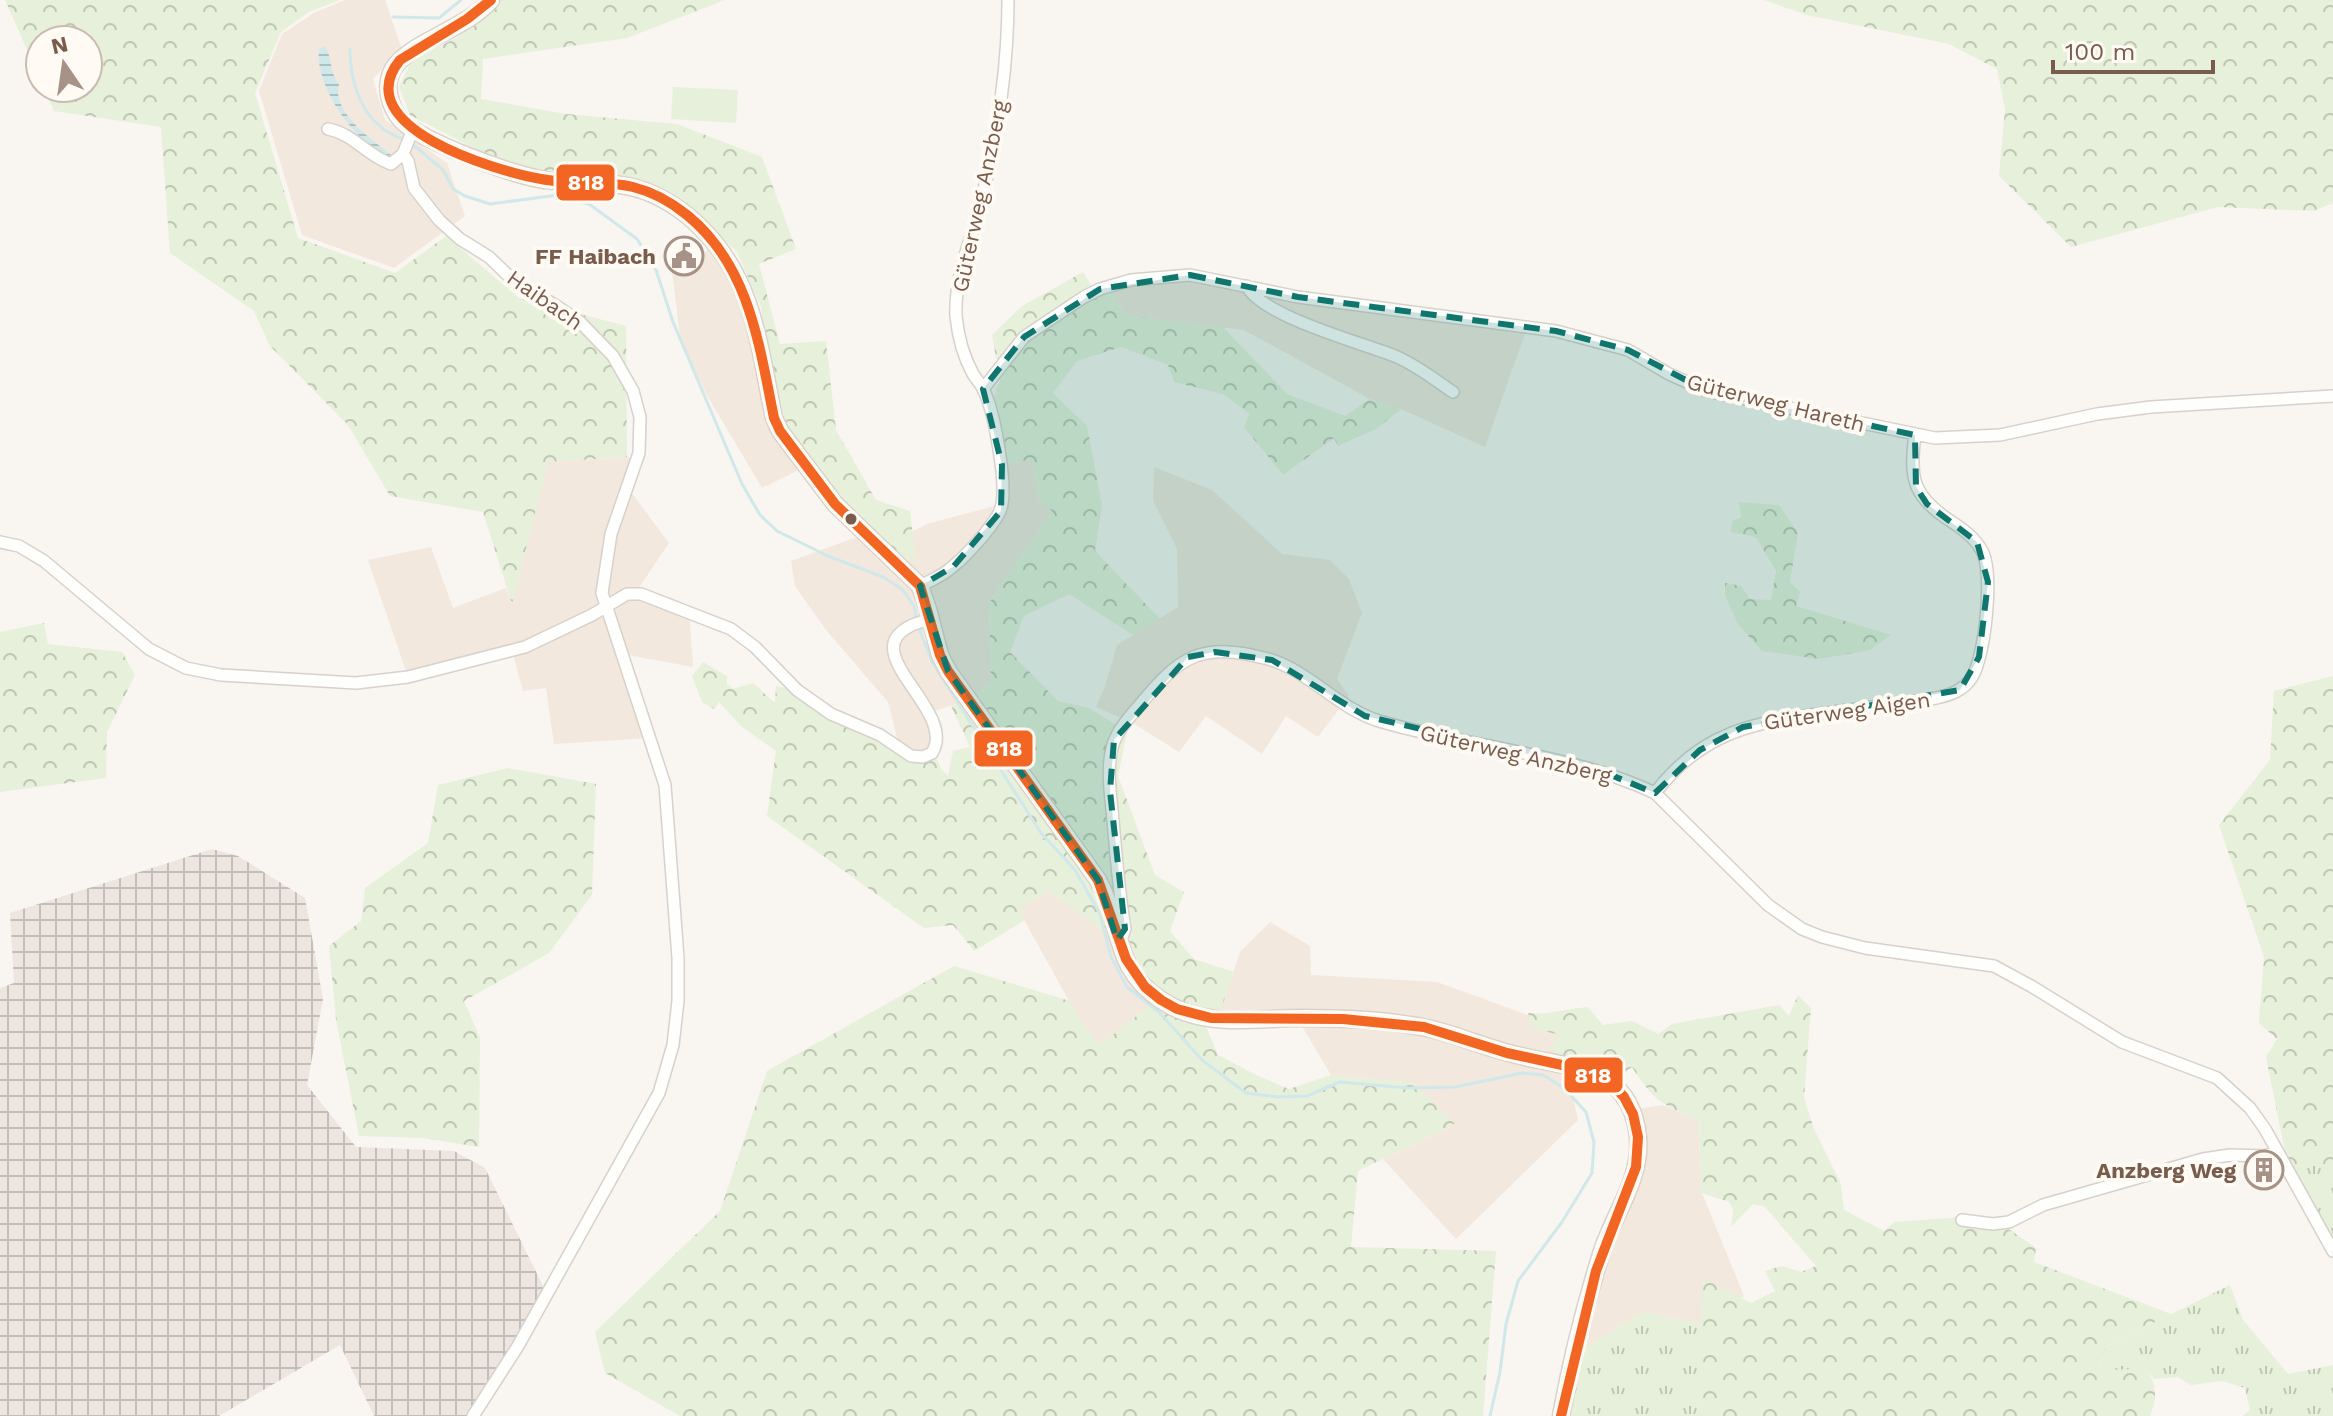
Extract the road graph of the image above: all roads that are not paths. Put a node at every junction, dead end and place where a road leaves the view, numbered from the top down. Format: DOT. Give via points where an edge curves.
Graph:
graph roads {
  1 [pos="491,0"];
  2 [pos="1008,0"];
  3 [pos="328,129"];
  4 [pos="407,143"];
  5 [pos="1247,286"];
  6 [pos="983,389"];
  7 [pos="1453,392"];
  8 [pos="2333,396"];
  9 [pos="1915,435"];
  10 [pos="0,542"];
  11 [pos="920,586"];
  12 [pos="605,608"];
  13 [pos="923,621"];
  14 [pos="1655,793"];
  15 [pos="1117,940"];
  16 [pos="2277,1152"];
  17 [pos="1962,1220"];
  18 [pos="2333,1251"];
  19 [pos="473,1416"];
  20 [pos="1561,1416"];
  1 -- 4 [label="main road" via="395,67 389,84 391,103"];
  2 -- 6 [label="street, Güterweg Anzberg" via="997,129 956,308 962,349"];
  3 -- 4 [label="street" via="347,134 391,164"];
  4 -- 11 [label="main road" via="476,158 526,177 639,189 701,227 742,283 780,431 835,504"];
  4 -- 12 [label="street, Haibach" via="414,188 439,220 517,284 580,322 613,356 633,391 641,441 607,549"];
  5 -- 6 [label="street, Güterweg Hareth" via="1170,275 1100,289 1024,337"];
  5 -- 7 [label="street" via="1275,309 1408,363"];
  5 -- 9 [label="street, Güterweg Hareth" via="1327,302 1556,331 1628,350 1707,391"];
  6 -- 11 [label="street, Güterweg Anzberg" via="1002,465 1001,511 953,567"];
  8 -- 9 [label="street, Güterweg Hareth" via="2151,407 1975,437"];
  9 -- 14 [label="street, Güterweg Aigen" via="1912,467 1921,497 1970,534 1986,560 1981,643 1971,680 1936,698 1743,727 1700,750"];
  10 -- 12 [label="street" via="44,561 149,649 186,668 221,675 356,683 408,677 525,647"];
  11 -- 13 [label="main road"];
  12 -- 13 [label="street" via="634,593 716,622 743,637 813,704 880,735 903,752 923,757 937,745 936,727 898,668 893,651 897,637"];
  12 -- 19 [label="street, Haibach" via="665,785 678,958 673,1045 647,1117"];
  13 -- 15 [label="main road" via="948,671 1098,880"];
  14 -- 15 [label="street, Güterweg Anzberg" via="1601,771 1365,716 1272,660 1198,654 1166,674 1125,722 1110,754 1125,929"];
  14 -- 16 [label="street, Güterweg Anzberg" via="1768,905 1802,929 1846,944 1976,962 2011,974 2104,1033 2217,1078 2250,1108"];
  15 -- 20 [label="main road" via="1132,971 1152,993 1203,1019 1408,1024 1588,1070 1616,1086 1635,1123 1638,1156 1602,1250"];
  16 -- 17 [label="street" via="2203,1159 2043,1205 2009,1222"];
  16 -- 18 [label="street, Güterweg Anzberg"];
}
